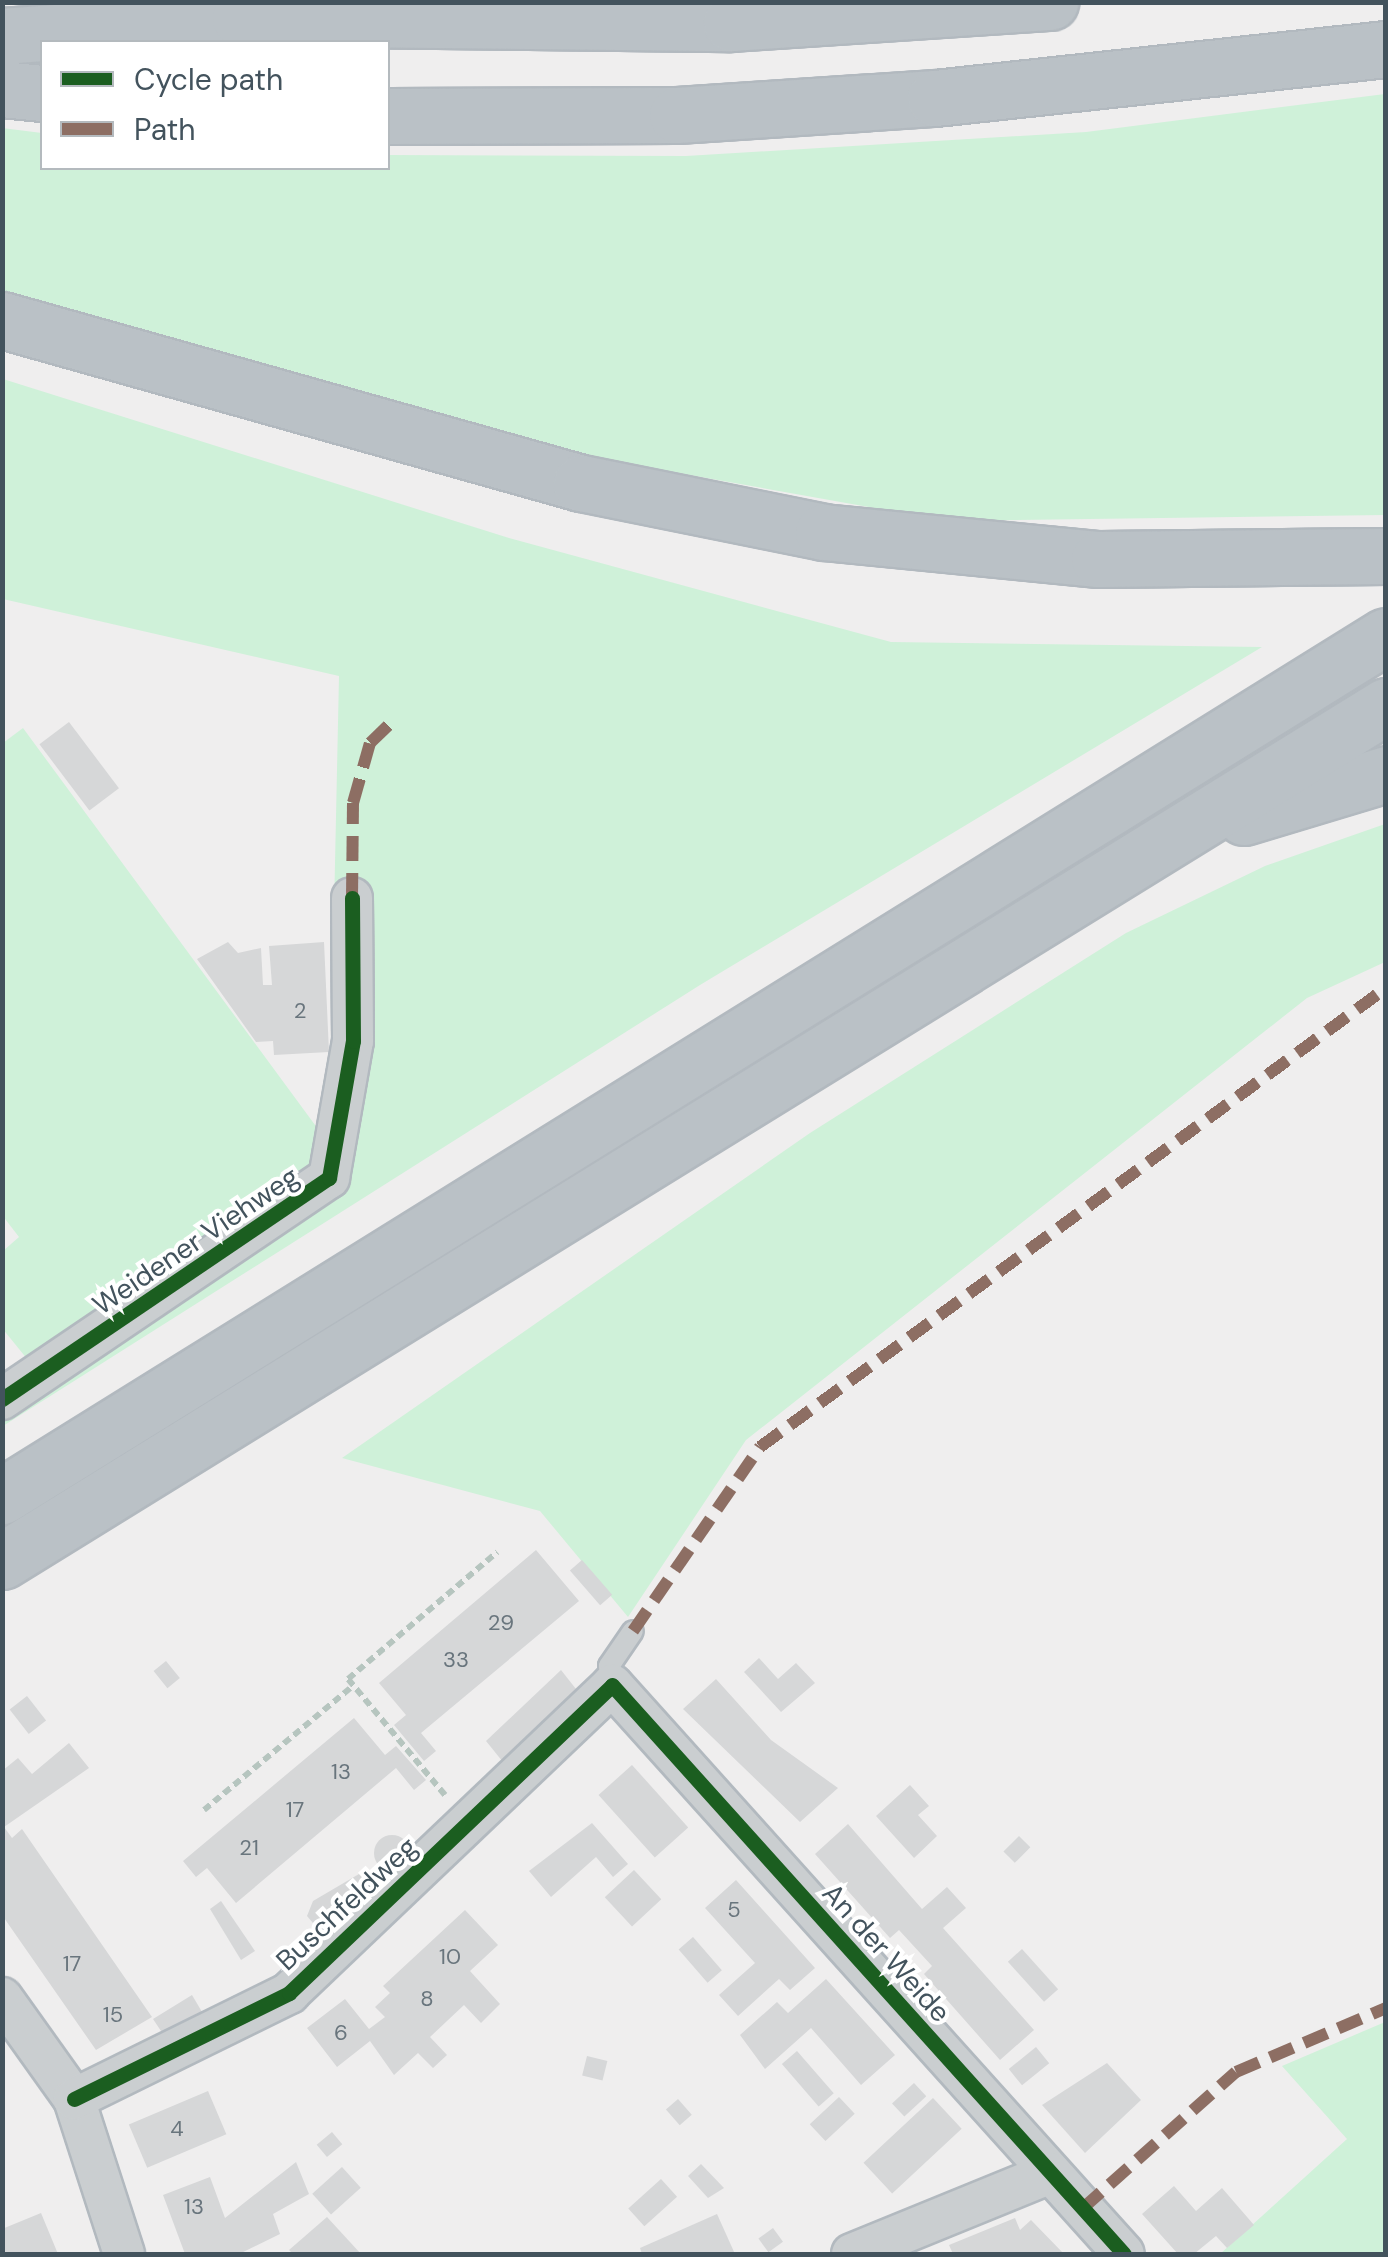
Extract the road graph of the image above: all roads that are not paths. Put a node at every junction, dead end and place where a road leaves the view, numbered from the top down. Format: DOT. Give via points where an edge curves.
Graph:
graph roads {
  1 [pos="1050,2"];
  2 [pos="2,36"];
  3 [pos="1386,48"];
  4 [pos="2,89"];
  5 [pos="40,93"];
  6 [pos="390,116"];
  7 [pos="2,320"];
  8 [pos="1386,556"];
  9 [pos="1386,636"];
  10 [pos="1386,706"];
  11 [pos="1386,774"];
  12 [pos="1170,840"];
  13 [pos="352,898"];
  14 [pos="2,1399"];
  15 [pos="2,1496"];
  16 [pos="2,1561"];
  17 [pos="633,1631"];
  18 [pos="612,1685"];
  19 [pos="2,1998"];
  20 [pos="74,2099"];
  21 [pos="1050,2173"];
  22 [pos="124,2254"];
  23 [pos="852,2254"];
  24 [pos="1124,2254"];
  1 -- 2 [label="highway" via="732,23 335,15"];
  3 -- 6 [label="highway" via="935,98 677,115"];
  4 -- 5 [label="highway"];
  7 -- 8 [label="highway" via="381,431 668,502 897,542 1099,559"];
  9 -- 15 [label="highway"];
  10 -- 12 [label="highway"];
  11 -- 12 [label="highway"];
  12 -- 16 [label="highway"];
  13 -- 14 [label="street, Weidener Viehweg" via="353,1041 329,1178"];
  17 -- 18 [label="lane" via="609,1666"];
  18 -- 20 [label="street, Buschfeldweg" via="289,1993"];
  18 -- 21 [label="street, An der Weide"];
  19 -- 20 [label="street"];
  20 -- 22 [label="street"];
  21 -- 23 [label="street"];
  21 -- 24 [label="street, An der Weide"];
}
